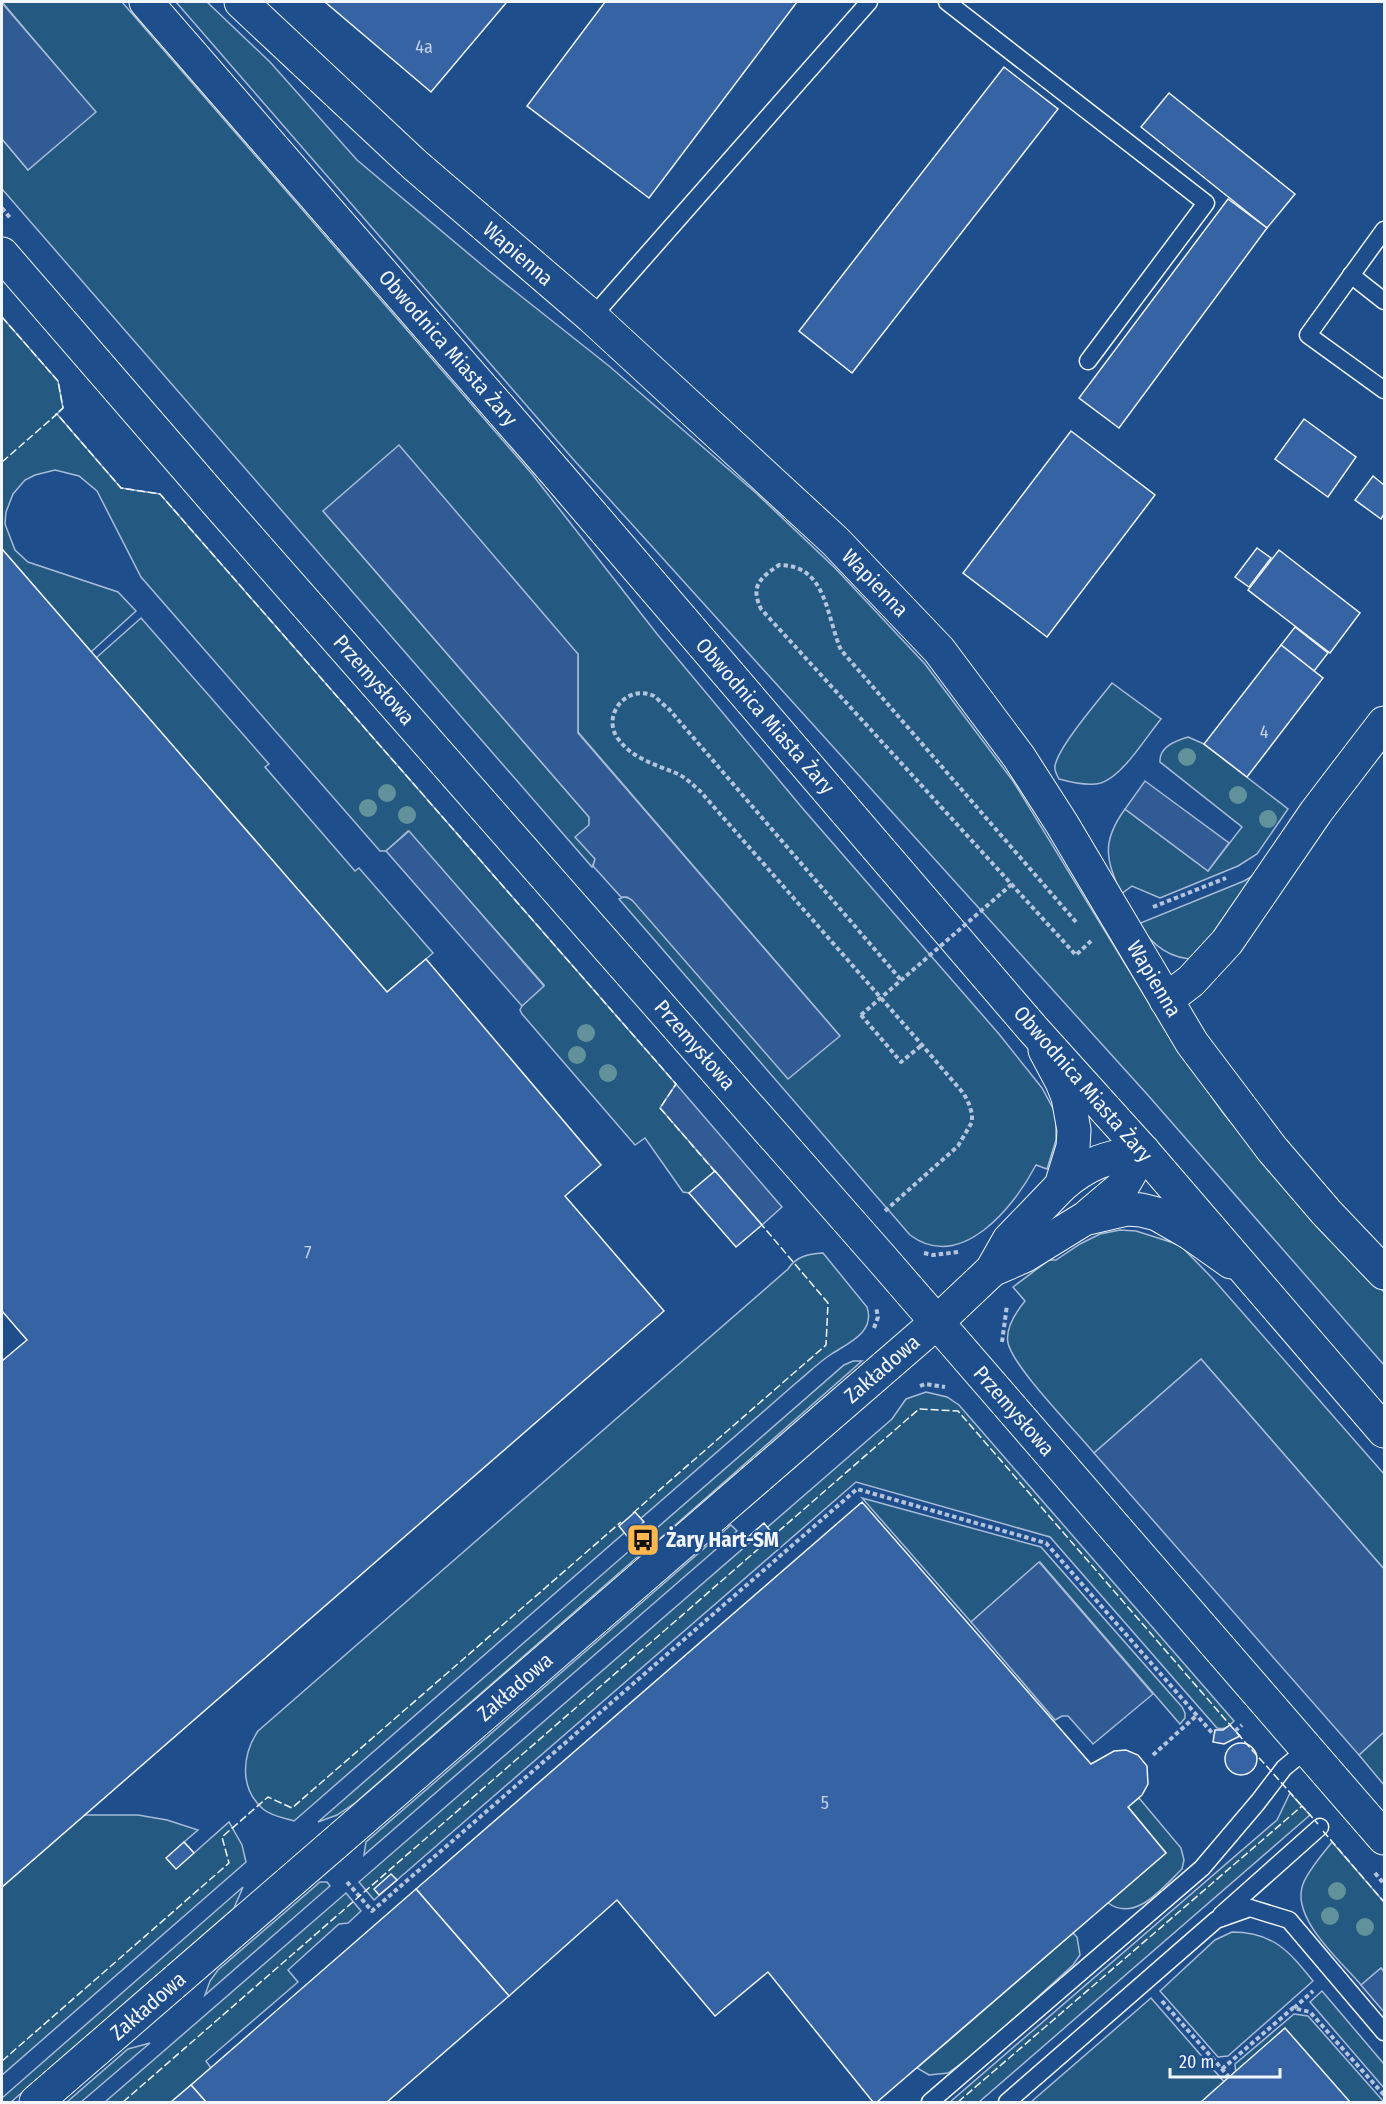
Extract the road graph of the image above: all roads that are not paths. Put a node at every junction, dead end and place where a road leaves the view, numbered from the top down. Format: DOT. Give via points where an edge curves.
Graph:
graph roads {
  1 [pos="146,2"];
  2 [pos="242,2"];
  3 [pos="869,2"];
  4 [pos="947,2"];
  5 [pos="1384,230"];
  6 [pos="2,254"];
  7 [pos="1351,275"];
  8 [pos="1384,301"];
  9 [pos="592,317"];
  10 [pos="1088,361"];
  11 [pos="1384,390"];
  12 [pos="1384,723"];
  13 [pos="1166,1000"];
  14 [pos="1032,1028"];
  15 [pos="1143,1151"];
  16 [pos="1061,1186"];
  17 [pos="1084,1220"];
  18 [pos="992,1270"];
  19 [pos="1245,1271"];
  20 [pos="1384,1273"];
  21 [pos="937,1322"];
  22 [pos="1384,1431"];
  23 [pos="1307,1749"];
  24 [pos="1320,1827"];
  25 [pos="1384,1838"];
  26 [pos="1216,1920"];
  27 [pos="1384,2032"];
  28 [pos="36,2103"];
  29 [pos="930,2103"];
  30 [pos="1007,2103"];
  1 -- 14 [label="street, Obwodnica Miasta Żary"];
  2 -- 9 [label="street, Wapienna" via="415,165"];
  3 -- 9 [label="lane"];
  4 -- 10 [label="lane" via="1206,203"];
  5 -- 7 [label="lane"];
  6 -- 21 [label="street, Przemysłowa"];
  7 -- 8 [label="lane"];
  7 -- 11 [label="lane" via="1308,335"];
  9 -- 13 [label="street, Wapienna" via="836,542 939,650 1019,757"];
  12 -- 13 [label="street" via="1316,812 1227,942 1203,969"];
  13 -- 20 [label="street, Wapienna" via="1192,1042 1272,1149"];
  14 -- 15 [label="street, Obwodnica Miasta Żary"];
  14 -- 16 [label="street, Zakładowa" via="1062,1082 1072,1113 1073,1147"];
  15 -- 16 [label="street, Zakładowa" via="1095,1162"];
  15 -- 17 [label="street, Zakładowa" via="1122,1187"];
  15 -- 19 [label="street, Obwodnica Miasta Żary"];
  16 -- 18 [label="street, Zakładowa" via="1009,1240"];
  17 -- 18 [label="street, Zakładowa"];
  17 -- 19 [label="street, Zakładowa" via="1127,1209 1157,1214"];
  18 -- 21 [label="street, Zakładowa"];
  19 -- 22 [label="street, Obwodnica Miasta Żary"];
  21 -- 23 [label="street, Przemysłowa"];
  21 -- 28 [label="street, Zakładowa"];
  23 -- 25 [label="street, Przemysłowa"];
  23 -- 29 [label="lane" via="1284,1768 1202,1868"];
  24 -- 26 [label="lane"];
  26 -- 27 [label="lane" via="1250,1908 1289,1920"];
  26 -- 30 [label="lane"];
}
